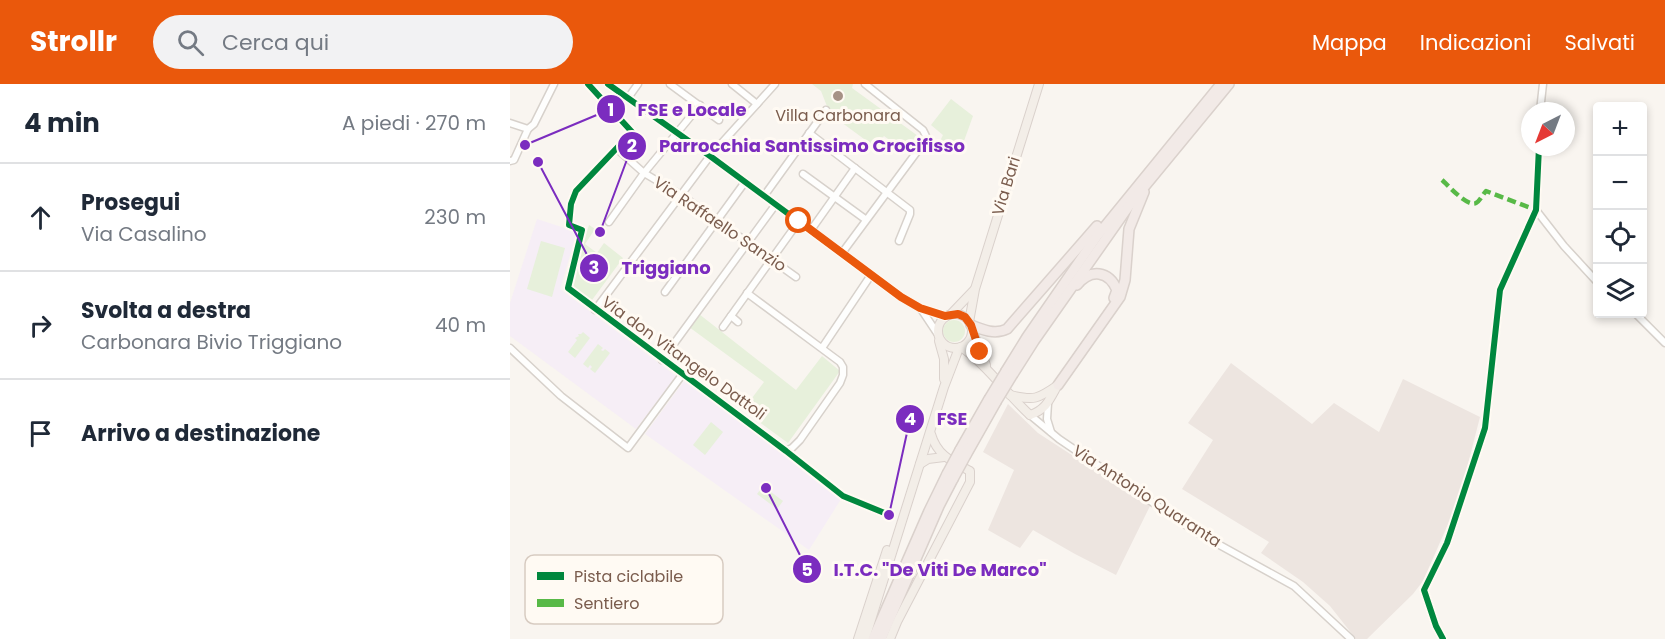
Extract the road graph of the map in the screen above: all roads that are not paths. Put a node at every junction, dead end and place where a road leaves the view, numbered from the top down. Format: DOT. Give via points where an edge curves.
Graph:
graph roads {
  1 [pos="554,84"];
  2 [pos="588,84"];
  3 [pos="608,84"];
  4 [pos="638,84"];
  5 [pos="670,84"];
  6 [pos="732,84"];
  7 [pos="775,84"];
  8 [pos="865,84"];
  9 [pos="1039,84"];
  10 [pos="1221,84"];
  11 [pos="1229,84"];
  12 [pos="1543,84"];
  13 [pos="628,98"];
  14 [pos="1541,102"];
  15 [pos="757,104"];
  16 [pos="700,105"];
  17 [pos="826,110"];
  18 [pos="719,120"];
  19 [pos="510,123"];
  20 [pos="528,129"];
  21 [pos="1180,132"];
  22 [pos="676,133"];
  23 [pos="809,133"];
  24 [pos="617,149"];
  25 [pos="710,156"];
  26 [pos="1539,156"];
  27 [pos="512,160"];
  28 [pos="855,168"];
  29 [pos="644,173"];
  30 [pos="803,174"];
  31 [pos="1151,178"];
  32 [pos="745,182"];
  33 [pos="886,191"];
  34 [pos="681,195"];
  35 [pos="765,196"];
  36 [pos="834,197"];
  37 [pos="776,204"];
  38 [pos="1536,210"];
  39 [pos="865,219"];
  40 [pos="717,221"];
  41 [pos="799,221"];
  42 [pos="609,222"];
  43 [pos="811,230"];
  44 [pos="899,241"];
  45 [pos="748,243"];
  46 [pos="842,253"];
  47 [pos="771,259"];
  48 [pos="872,275"];
  49 [pos="796,277"];
  50 [pos="1593,278"];
  51 [pos="975,288"];
  52 [pos="665,292"];
  53 [pos="747,293"];
  54 [pos="920,308"];
  55 [pos="595,310"];
  56 [pos="1108,314"];
  57 [pos="948,315"];
  58 [pos="731,316"];
  59 [pos="1640,318"];
  60 [pos="738,322"];
  61 [pos="1046,324"];
  62 [pos="971,326"];
  63 [pos="723,327"];
  64 [pos="938,335"];
  65 [pos="1665,343"];
  66 [pos="510,348"];
  67 [pos="822,348"];
  68 [pos="960,348"];
  69 [pos="662,360"];
  70 [pos="988,370"];
  71 [pos="1010,372"];
  72 [pos="682,375"];
  73 [pos="1058,385"];
  74 [pos="944,387"];
  75 [pos="1009,395"];
  76 [pos="1040,398"];
  77 [pos="1048,404"];
  78 [pos="1030,415"];
  79 [pos="930,432"];
  80 [pos="1051,433"];
  81 [pos="786,451"];
  82 [pos="944,458"];
  83 [pos="920,464"];
  84 [pos="950,477"];
  85 [pos="887,514"];
  86 [pos="900,522"];
  87 [pos="858,639"];
  88 [pos="865,639"];
  89 [pos="873,639"];
  90 [pos="881,639"];
  91 [pos="890,639"];
  92 [pos="1351,639"];
  93 [pos="1443,639"];
  1 -- 20 [label="street"];
  2 -- 24 [label="street" via="632,132"];
  3 -- 13 [label="street"];
  4 -- 13 [label="street"];
  5 -- 16 [label="street"];
  6 -- 15 [label="street"];
  7 -- 15 [label="street"];
  8 -- 33 [label="street" via="926,136"];
  9 -- 51 [label="main road, Via Bari"];
  10 -- 21 [label="highway"];
  11 -- 31 [label="highway"];
  12 -- 14 [label="street"];
  13 -- 22 [label="street"];
  15 -- 25 [label="street"];
  16 -- 18 [label="street"];
  16 -- 22 [label="street"];
  17 -- 23 [label="street"];
  19 -- 20 [label="street"];
  20 -- 27 [label="street"];
  21 -- 62 [label="highway" via="1012,325 1001,332"];
  21 -- 71 [label="highway" via="1097,236 1027,337"];
  22 -- 25 [label="street"];
  22 -- 29 [label="street"];
  23 -- 28 [label="street"];
  23 -- 35 [label="street"];
  24 -- 29 [label="street, Via Raffaello Sanzio"];
  24 -- 55 [label="street, Via don Vitangelo Dattoli" via="576,191 568,225 582,230 568,288"];
  25 -- 32 [label="street"];
  25 -- 34 [label="street"];
  26 -- 38 [label="street"];
  28 -- 33 [label="street"];
  28 -- 36 [label="street"];
  29 -- 34 [label="street, Via Raffaello Sanzio"];
  29 -- 42 [label="street"];
  30 -- 36 [label="street"];
  31 -- 56 [label="highway" via="1129,229 1120,297"];
  31 -- 61 [label="highway"];
  32 -- 35 [label="street"];
  32 -- 40 [label="street"];
  33 -- 39 [label="street"];
  33 -- 44 [label="street" via="910,210"];
  34 -- 40 [label="street, Via Raffaello Sanzio"];
  34 -- 55 [label="street"];
  35 -- 37 [label="street"];
  36 -- 39 [label="street"];
  36 -- 43 [label="street"];
  37 -- 41 [label="street"];
  37 -- 45 [label="street"];
  38 -- 50 [label="street"];
  38 -- 93 [label="street" via="1500,290 1485,428 1447,543 1424,590"];
  39 -- 46 [label="street"];
  40 -- 45 [label="street, Via Raffaello Sanzio"];
  40 -- 52 [label="street"];
  41 -- 43 [label="street"];
  41 -- 47 [label="street"];
  43 -- 46 [label="street"];
  45 -- 47 [label="street, Via Raffaello Sanzio"];
  45 -- 69 [label="street"];
  46 -- 48 [label="street"];
  47 -- 49 [label="street, Via Raffaello Sanzio"];
  47 -- 53 [label="street"];
  48 -- 54 [label="street"];
  48 -- 67 [label="street"];
  51 -- 57 [label="main road"];
  51 -- 62 [label="main road, Via Bari"];
  53 -- 58 [label="street"];
  53 -- 67 [label="street"];
  54 -- 57 [label="street"];
  54 -- 64 [label="street"];
  55 -- 69 [label="street, Via don Vitangelo Dattoli"];
  56 -- 61 [label="highway" via="1117,290 1114,282 1096,273 1083,278"];
  56 -- 73 [label="highway"];
  57 -- 62 [label="main road" via="958,314"];
  57 -- 64 [label="main road" via="938,326"];
  58 -- 60 [label="street"];
  58 -- 63 [label="street"];
  59 -- 65 [label="street"];
  61 -- 71 [label="highway"];
  62 -- 68 [label="main road" via="970,338"];
  62 -- 70 [label="main road"];
  64 -- 68 [label="main road" via="947,347"];
  64 -- 74 [label="main road" via="944,359"];
  66 -- 72 [label="street" via="561,396 628,448"];
  67 -- 81 [label="street" via="840,362 843,375 800,440"];
  68 -- 70 [label="main road"];
  68 -- 74 [label="main road"];
  69 -- 72 [label="street, Via don Vitangelo Dattoli"];
  70 -- 75 [label="main road"];
  71 -- 84 [label="highway, bridge"];
  72 -- 81 [label="street, Via don Vitangelo Dattoli"];
  73 -- 76 [label="main road"];
  73 -- 77 [label="main road"];
  74 -- 79 [label="main road"];
  75 -- 76 [label="main road"];
  75 -- 78 [label="main road"];
  76 -- 78 [label="main road"];
  77 -- 78 [label="main road"];
  77 -- 80 [label="street"];
  78 -- 80 [label="street, Via Antonio Quaranta"];
  79 -- 82 [label="main road"];
  79 -- 83 [label="main road"];
  80 -- 92 [label="street, Via Antonio Quaranta" via="1196,532 1294,586"];
  81 -- 85 [label="street" via="843,496"];
  82 -- 83 [label="main road"];
  82 -- 91 [label="main road" via="970,471 970,482"];
  83 -- 86 [label="main road"];
  84 -- 89 [label="highway" via="924,522"];
  84 -- 90 [label="highway"];
  86 -- 87 [label="main road" via="882,561"];
  86 -- 88 [label="main road"];
}
